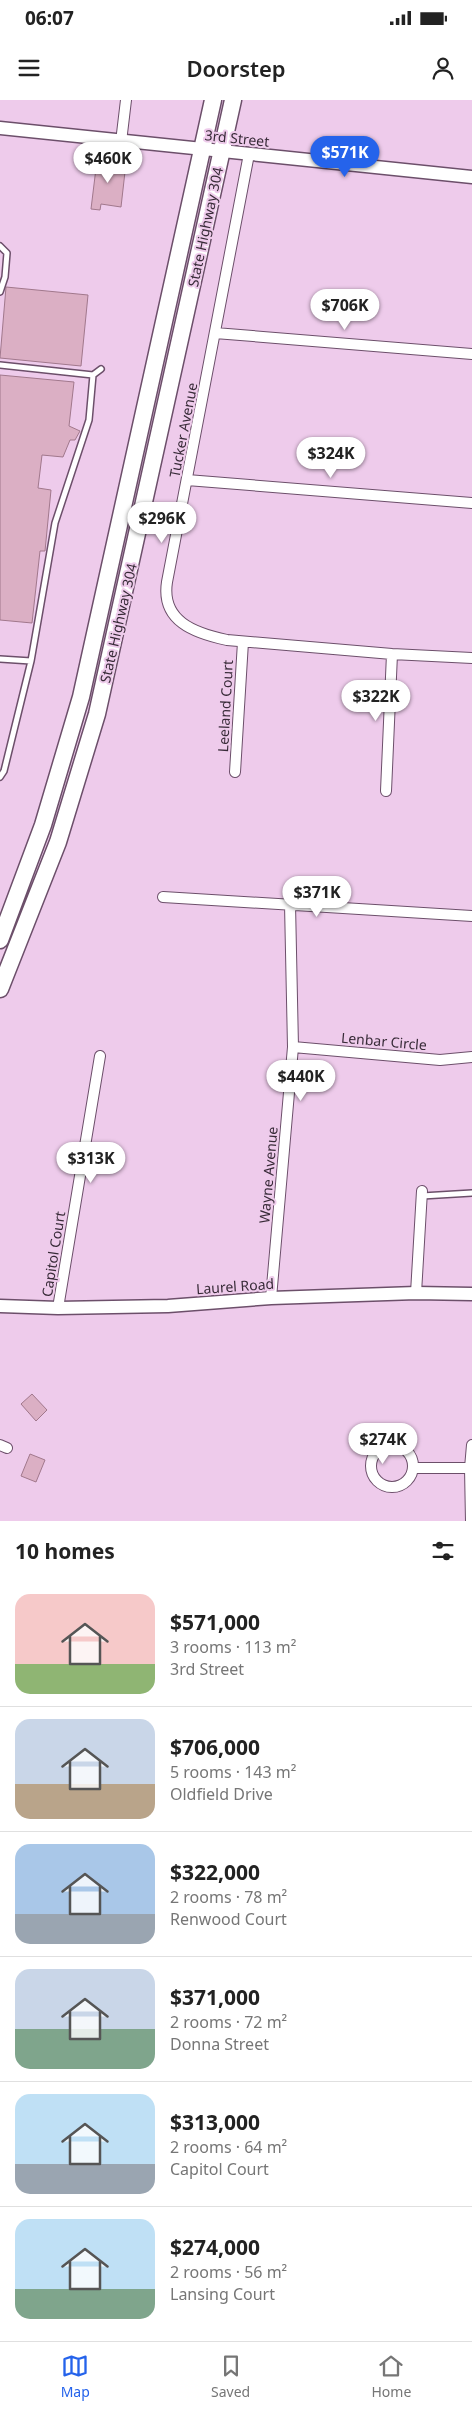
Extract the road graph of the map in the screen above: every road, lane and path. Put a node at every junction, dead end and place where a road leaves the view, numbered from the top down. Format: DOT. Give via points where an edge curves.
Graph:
graph roads {
  1 [pos="126,100"];
  2 [pos="213,100"];
  3 [pos="233,100"];
  4 [pos="0,128"];
  5 [pos="121,142"];
  6 [pos="202,149"];
  7 [pos="222,151"];
  8 [pos="249,154"];
  9 [pos="472,177"];
  10 [pos="0,246"];
  11 [pos="0,292"];
  12 [pos="215,333"];
  13 [pos="472,354"];
  14 [pos="0,365"];
  15 [pos="101,369"];
  16 [pos="93,375"];
  17 [pos="187,480"];
  18 [pos="472,504"];
  19 [pos="243,642"];
  20 [pos="392,654"];
  21 [pos="472,658"];
  22 [pos="0,659"];
  23 [pos="31,661"];
  24 [pos="235,772"];
  25 [pos="0,776"];
  26 [pos="386,791"];
  27 [pos="163,897"];
  28 [pos="290,904"];
  29 [pos="472,916"];
  30 [pos="0,940"];
  31 [pos="0,989"];
  32 [pos="293,1047"];
  33 [pos="100,1056"];
  34 [pos="472,1057"];
  35 [pos="472,1193"];
  36 [pos="422,1194"];
  37 [pos="416,1292"];
  38 [pos="472,1294"];
  39 [pos="271,1298"];
  40 [pos="0,1306"];
  41 [pos="58,1308"];
  42 [pos="472,1444"];
  43 [pos="413,1468"];
  44 [pos="470,1468"];
  45 [pos="471,1521"];
  1 -- 5 [label="street"];
  2 -- 6 [label="main road, State Highway 304"];
  3 -- 7 [label="main road, State Highway 304"];
  4 -- 5 [label="street, 3rd Street"];
  5 -- 6 [label="street, 3rd Street"];
  6 -- 7 [label="street, 3rd Street"];
  6 -- 30 [label="main road, State Highway 304" via="77,715 37,844"];
  7 -- 8 [label="street, 3rd Street"];
  7 -- 31 [label="main road, State Highway 304" via="97,714 58,842"];
  8 -- 9 [label="street, 3rd Street"];
  8 -- 12 [label="street, Tucker Avenue"];
  10 -- 11 [label="lane" via="7,253"];
  12 -- 13 [label="street"];
  12 -- 17 [label="street, Tucker Avenue"];
  14 -- 16 [label="lane"];
  15 -- 16 [label="lane"];
  16 -- 23 [label="lane" via="89,420 55,523"];
  17 -- 18 [label="street"];
  17 -- 19 [label="street, Tucker Avenue" via="167,582 167,605 174,616 196,631"];
  19 -- 20 [label="street, Tucker Avenue"];
  19 -- 24 [label="street, Leeland Court"];
  20 -- 21 [label="street, Tucker Avenue"];
  20 -- 26 [label="street"];
  22 -- 23 [label="lane"];
  23 -- 25 [label="lane" via="4,771"];
  27 -- 28 [label="street"];
  28 -- 29 [label="street"];
  28 -- 32 [label="street, Wayne Avenue"];
  32 -- 34 [label="street, Lenbar Circle" via="440,1060"];
  32 -- 39 [label="street, Wayne Avenue"];
  33 -- 41 [label="street, Capitol Court"];
  35 -- 36 [label="lane"];
  36 -- 37 [label="street"];
  37 -- 38 [label="street, Laurel Road"];
  37 -- 39 [label="street, Laurel Road"];
  39 -- 41 [label="street, Laurel Road" via="168,1306"];
  40 -- 41 [label="street, Laurel Road"];
  42 -- 44 [label="street"];
  43 -- 43 [label="street" via="408,1481 392,1488 378,1483 370,1466 375,1452 381,1447 394,1445 407,1451"];
  43 -- 44 [label="street"];
  44 -- 45 [label="street"];
}
